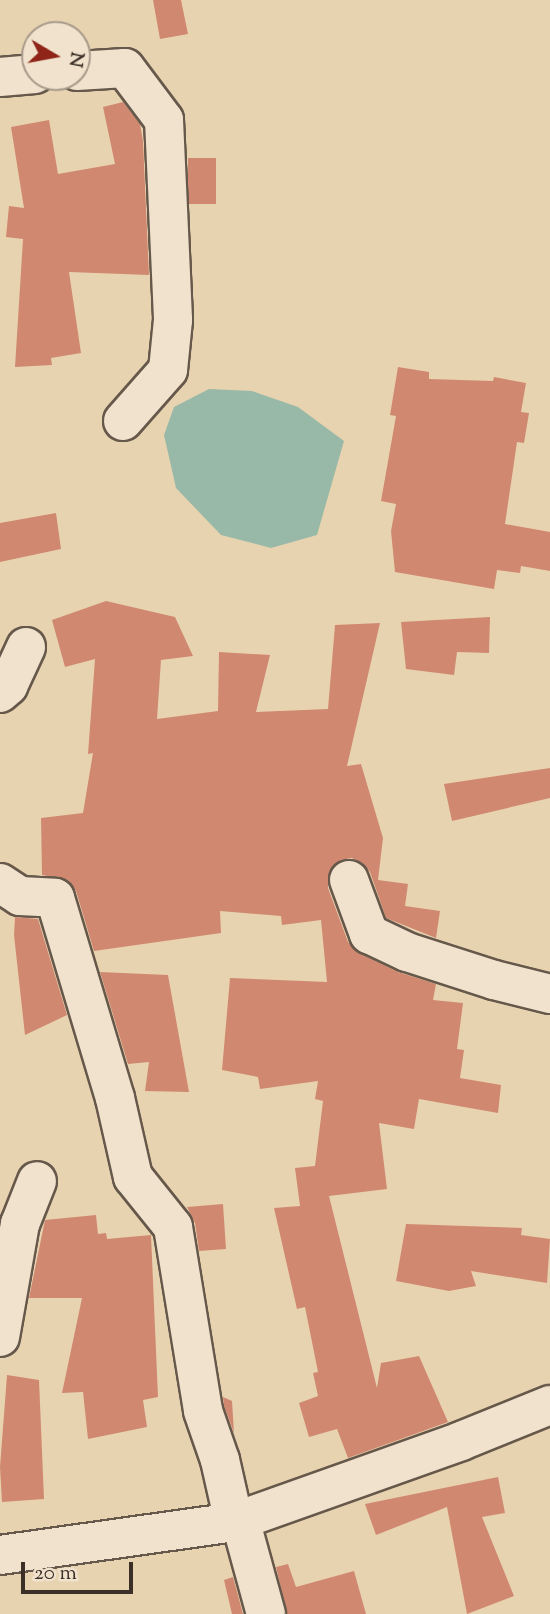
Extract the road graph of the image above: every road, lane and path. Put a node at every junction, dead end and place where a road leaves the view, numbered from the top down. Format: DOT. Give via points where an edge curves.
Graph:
graph roads {
  1 [pos="91,70"];
  2 [pos="21,76"];
  3 [pos="0,77"];
  4 [pos="123,421"];
  5 [pos="26,647"];
  6 [pos="0,694"];
  7 [pos="349,880"];
  8 [pos="0,883"];
  9 [pos="550,994"];
  10 [pos="37,1181"];
  11 [pos="0,1337"];
  12 [pos="550,1405"];
  13 [pos="237,1521"];
  14 [pos="0,1554"];
  15 [pos="267,1614"];
  1 -- 4 [label="street" via="125,68 164,120 173,320 168,370"];
  2 -- 3 [label="street"];
  5 -- 6 [label="street"];
  7 -- 9 [label="street" via="369,934 407,952"];
  8 -- 13 [label="street" via="20,896 55,898 115,1098 133,1177 173,1227 203,1411"];
  10 -- 11 [label="street" via="20,1224"];
  12 -- 13 [label="street"];
  13 -- 14 [label="street"];
  13 -- 15 [label="street"];
}
